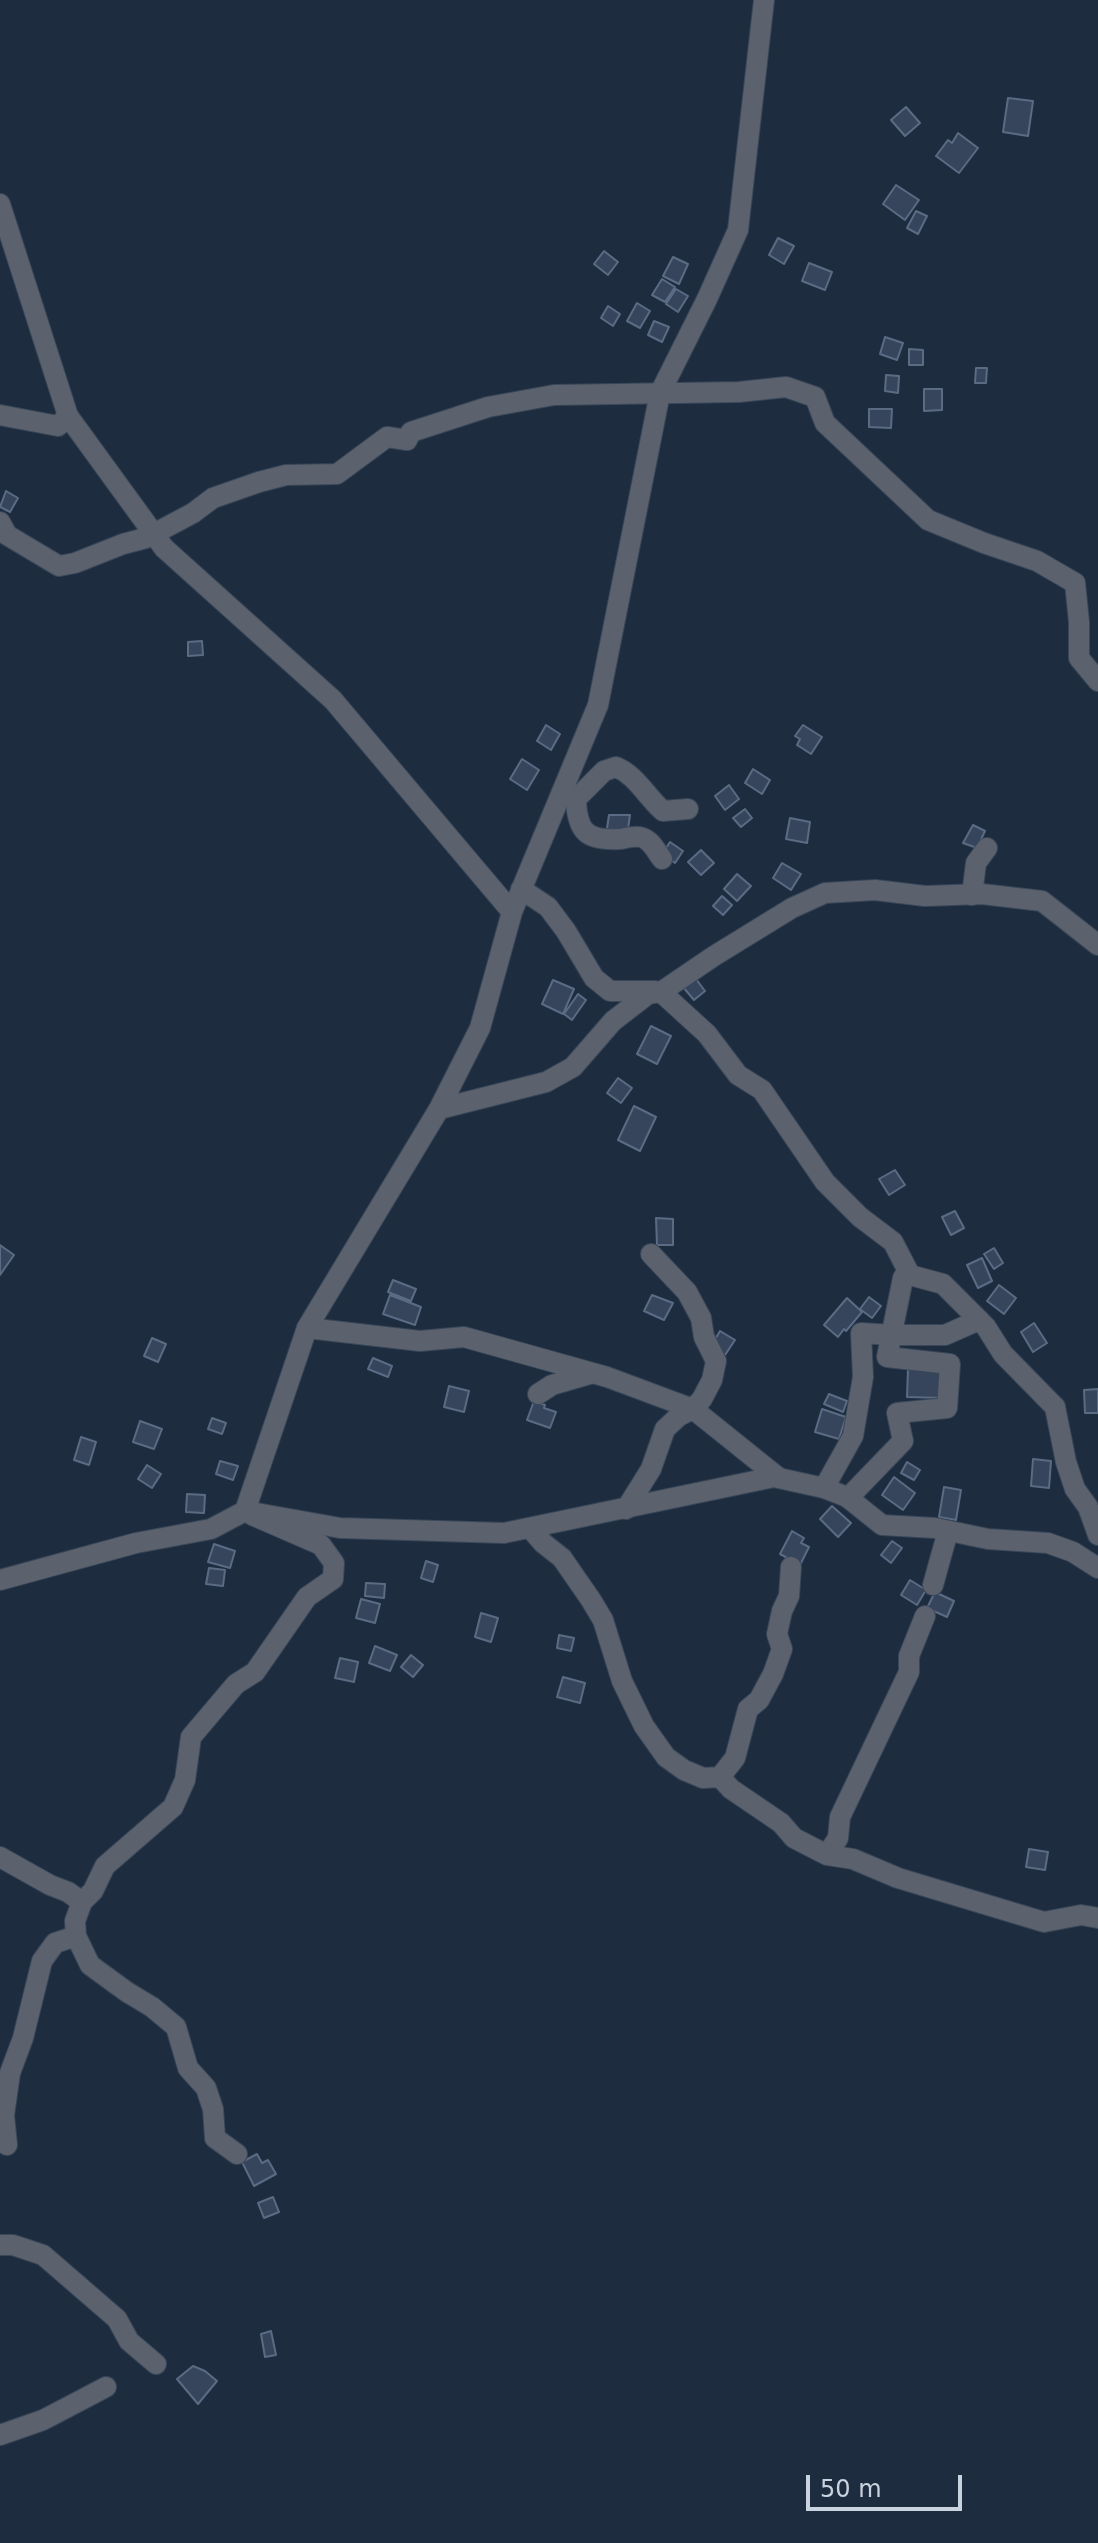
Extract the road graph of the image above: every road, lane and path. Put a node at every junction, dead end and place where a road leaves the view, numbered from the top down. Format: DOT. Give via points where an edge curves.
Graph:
graph roads {
  1 [pos="764,0"];
  2 [pos="0,204"];
  3 [pos="660,393"];
  4 [pos="0,415"];
  5 [pos="68,416"];
  6 [pos="0,522"];
  7 [pos="153,534"];
  8 [pos="1098,681"];
  9 [pos="570,793"];
  10 [pos="688,809"];
  11 [pos="987,848"];
  12 [pos="662,859"];
  13 [pos="521,889"];
  14 [pos="972,895"];
  15 [pos="512,912"];
  16 [pos="1098,945"];
  17 [pos="658,991"];
  18 [pos="439,1109"];
  19 [pos="651,1254"];
  20 [pos="910,1275"];
  21 [pos="979,1320"];
  22 [pos="307,1328"];
  23 [pos="892,1335"];
  24 [pos="594,1373"];
  25 [pos="538,1394"];
  26 [pos="693,1409"];
  27 [pos="779,1478"];
  28 [pos="824,1488"];
  29 [pos="848,1498"];
  30 [pos="626,1509"];
  31 [pos="245,1511"];
  32 [pos="530,1528"];
  33 [pos="948,1531"];
  34 [pos="1098,1535"];
  35 [pos="791,1567"];
  36 [pos="1098,1568"];
  37 [pos="0,1580"];
  38 [pos="933,1585"];
  39 [pos="925,1616"];
  40 [pos="720,1777"];
  41 [pos="827,1855"];
  42 [pos="0,1857"];
  43 [pos="82,1902"];
  44 [pos="1098,1918"];
  45 [pos="76,1936"];
  46 [pos="7,2145"];
  47 [pos="237,2154"];
  48 [pos="0,2245"];
  49 [pos="156,2364"];
  50 [pos="106,2387"];
  51 [pos="0,2435"];
  1 -- 3 [label="street" via="738,230"];
  2 -- 5 [label="street"];
  3 -- 7 [label="street" via="554,395 488,407 411,432 407,440 387,437 337,474 286,475 213,498"];
  3 -- 8 [label="street" via="786,387 815,397 825,423 928,520 1037,561 1075,583 1079,658"];
  3 -- 9 [label="street" via="598,705"];
  4 -- 5 [label="street" via="58,426"];
  5 -- 7 [label="street"];
  6 -- 7 [label="street" via="7,535 59,566"];
  7 -- 15 [label="street" via="333,700"];
  9 -- 10 [label="street" via="616,767 630,772 663,811"];
  9 -- 12 [label="street" via="581,829 595,838 641,837"];
  9 -- 13 [label="street"];
  11 -- 14 [label="street" via="976,863"];
  13 -- 15 [label="street"];
  13 -- 17 [label="street" via="548,907 594,978 610,991"];
  14 -- 16 [label="street" via="1042,901"];
  14 -- 17 [label="street" via="825,893"];
  15 -- 18 [label="street" via="480,1028"];
  17 -- 18 [label="street" via="613,1021 573,1067 546,1082"];
  17 -- 20 [label="street" via="707,1034 738,1075 762,1090 825,1182 893,1242"];
  18 -- 22 [label="street"];
  19 -- 26 [label="street" via="687,1292 716,1361 712,1380"];
  20 -- 21 [label="street" via="943,1284"];
  20 -- 23 [label="street" via="903,1278"];
  21 -- 23 [label="street" via="945,1335"];
  21 -- 34 [label="street" via="1003,1354 1055,1407 1075,1489"];
  22 -- 24 [label="street" via="420,1341 464,1337"];
  22 -- 31 [label="street"];
  23 -- 28 [label="street" via="861,1333 863,1377 853,1436"];
  23 -- 29 [label="street" via="887,1357 950,1364 947,1408 897,1413 903,1441"];
  24 -- 25 [label="street"];
  24 -- 26 [label="street"];
  26 -- 27 [label="street"];
  26 -- 30 [label="street" via="665,1429 651,1469"];
  27 -- 28 [label="street"];
  27 -- 30 [label="street"];
  28 -- 29 [label="street"];
  29 -- 33 [label="street" via="882,1525"];
  30 -- 32 [label="street"];
  31 -- 32 [label="street" via="340,1528 504,1533"];
  31 -- 37 [label="street" via="211,1529 136,1543"];
  31 -- 43 [label="street" via="321,1545 334,1563 333,1579 307,1597 255,1672 236,1684 203,1721 191,1737 185,1780 173,1807 105,1866"];
  32 -- 40 [label="street" via="562,1558 603,1620 622,1681 666,1757 703,1778"];
  33 -- 36 [label="street" via="1048,1543"];
  33 -- 38 [label="street"];
  35 -- 40 [label="street" via="777,1634 782,1649 759,1700 748,1709 735,1758"];
  39 -- 41 [label="street" via="909,1656 909,1672"];
  40 -- 41 [label="street" via="794,1838"];
  41 -- 44 [label="street" via="1044,1922 1081,1915"];
  42 -- 43 [label="street"];
  43 -- 45 [label="street"];
  45 -- 46 [label="street" via="55,1943 42,1961 10,2073 4,2115"];
  45 -- 47 [label="street" via="90,1965 176,2027 188,2068 206,2088 215,2138"];
  48 -- 49 [label="street" via="43,2255 117,2319 129,2341"];
  50 -- 51 [label="street" via="43,2420"];
}
